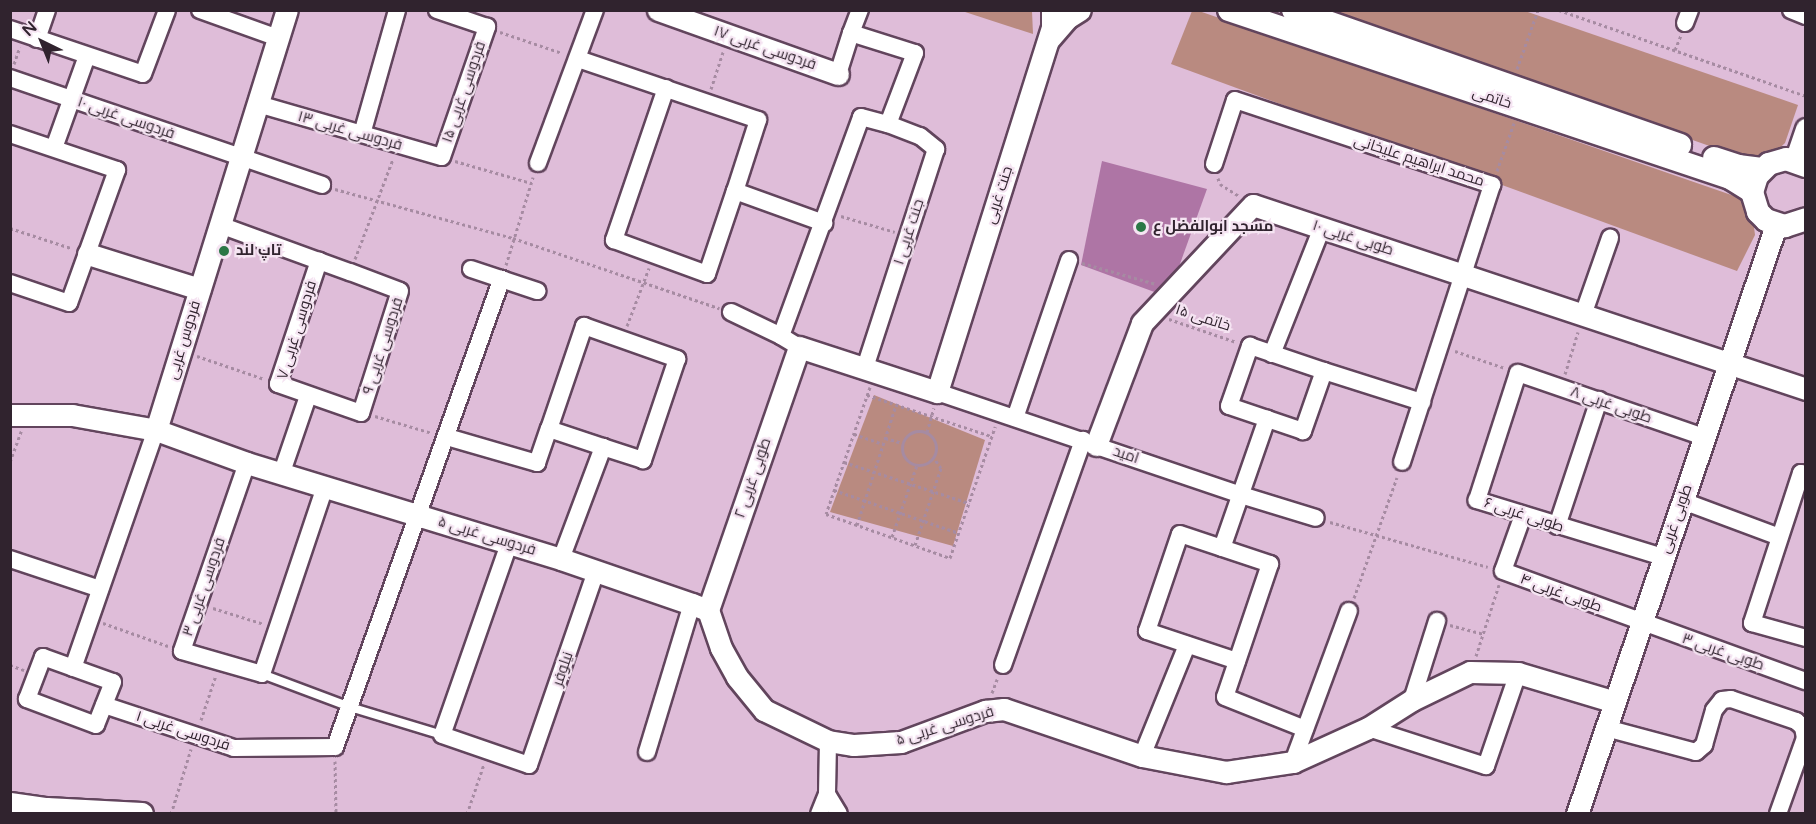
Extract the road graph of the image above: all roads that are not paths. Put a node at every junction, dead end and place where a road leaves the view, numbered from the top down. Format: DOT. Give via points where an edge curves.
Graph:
graph roads {
  1 [pos="47,10"];
  2 [pos="167,10"];
  3 [pos="200,10"];
  4 [pos="287,10"];
  5 [pos="397,10"];
  6 [pos="437,10"];
  7 [pos="595,10"];
  8 [pos="658,10"];
  9 [pos="860,10"];
  10 [pos="1052,10"];
  11 [pos="1080,10"];
  12 [pos="1229,10"];
  13 [pos="1293,10"];
  14 [pos="1791,10"];
  15 [pos="1806,16"];
  16 [pos="851,33"];
  17 [pos="24,34"];
  18 [pos="278,38"];
  19 [pos="1048,40"];
  20 [pos="87,56"];
  21 [pos="578,59"];
  22 [pos="838,74"];
  23 [pos="10,78"];
  24 [pos="666,88"];
  25 [pos="73,99"];
  26 [pos="258,104"];
  27 [pos="888,124"];
  28 [pos="1806,129"];
  29 [pos="10,134"];
  30 [pos="362,134"];
  31 [pos="54,148"];
  32 [pos="241,158"];
  33 [pos="442,158"];
  34 [pos="1800,163"];
  35 [pos="538,164"];
  36 [pos="1214,164"];
  37 [pos="1762,169"];
  38 [pos="322,185"];
  39 [pos="735,191"];
  40 [pos="1752,192"];
  41 [pos="826,217"];
  42 [pos="1806,219"];
  43 [pos="220,225"];
  44 [pos="1776,225"];
  45 [pos="1322,228"];
  46 [pos="1610,237"];
  47 [pos="88,254"];
  48 [pos="1069,260"];
  49 [pos="319,261"];
  50 [pos="471,269"];
  51 [pos="1464,275"];
  52 [pos="502,279"];
  53 [pos="10,283"];
  54 [pos="200,289"];
  55 [pos="537,291"];
  56 [pos="731,312"];
  57 [pos="1583,315"];
  58 [pos="790,341"];
  59 [pos="1272,354"];
  60 [pos="1729,363"];
  61 [pos="870,369"];
  62 [pos="1324,371"];
  63 [pos="1518,373"];
  64 [pos="1806,389"];
  65 [pos="937,392"];
  66 [pos="308,396"];
  67 [pos="1599,400"];
  68 [pos="1422,402"];
  69 [pos="362,412"];
  70 [pos="19,415"];
  71 [pos="1008,415"];
  72 [pos="1267,419"];
  73 [pos="549,429"];
  74 [pos="156,430"];
  75 [pos="447,437"];
  76 [pos="1704,437"];
  77 [pos="1089,442"];
  78 [pos="603,447"];
  79 [pos="1402,462"];
  80 [pos="246,463"];
  81 [pos="282,472"];
  82 [pos="1806,474"];
  83 [pos="325,487"];
  84 [pos="1241,495"];
  85 [pos="1683,501"];
  86 [pos="420,515"];
  87 [pos="1523,515"];
  88 [pos="1316,518"];
  89 [pos="1557,526"];
  90 [pos="1780,537"];
  91 [pos="509,544"];
  92 [pos="1222,548"];
  93 [pos="1663,558"];
  94 [pos="10,559"];
  95 [pos="561,559"];
  96 [pos="596,572"];
  97 [pos="100,589"];
  98 [pos="700,607"];
  99 [pos="1350,611"];
  100 [pos="1437,621"];
  101 [pos="1641,623"];
  102 [pos="1806,638"];
  103 [pos="1187,645"];
  104 [pos="1236,662"];
  105 [pos="1003,665"];
  106 [pos="73,668"];
  107 [pos="1518,673"];
  108 [pos="262,674"];
  109 [pos="1806,681"];
  110 [pos="1412,700"];
  111 [pos="1615,702"];
  112 [pos="104,705"];
  113 [pos="350,707"];
  114 [pos="1368,728"];
  115 [pos="1606,728"];
  116 [pos="1305,729"];
  117 [pos="442,735"];
  118 [pos="828,741"];
  119 [pos="647,752"];
  120 [pos="1142,756"];
  121 [pos="1293,762"];
  122 [pos="827,794"];
  123 [pos="10,804"];
  124 [pos="46,811"];
  125 [pos="142,813"];
  126 [pos="819,813"];
  127 [pos="839,813"];
  128 [pos="1577,813"];
  129 [pos="1778,813"];
  1 -- 17 [label="street"];
  2 -- 20 [label="street" via="143,74"];
  3 -- 18 [label="street"];
  4 -- 18 [label="street, فردوس غربی"];
  5 -- 30 [label="street"];
  6 -- 33 [label="street, فردوسی غربی ۱۵" via="487,27"];
  7 -- 21 [label="street"];
  8 -- 22 [label="street, فردوسی غربی ۱۷"];
  9 -- 16 [label="street"];
  10 -- 19 [label="street"];
  11 -- 19 [label="street, جنت غربی" via="1067,18"];
  12 -- 40 [label="main road, خاتمی" via="1730,178"];
  13 -- 37 [label="main road, خاتمی" via="1738,166"];
  14 -- 15 [label="street"];
  16 -- 22 [label="street"];
  16 -- 27 [label="street" via="915,53"];
  17 -- 20 [label="street"];
  18 -- 26 [label="street, فردوس غربی"];
  19 -- 65 [label="street, جنت غربی"];
  20 -- 25 [label="street"];
  21 -- 24 [label="street"];
  21 -- 35 [label="street"];
  23 -- 25 [label="street, فردوسی غربی ۱۰"];
  24 -- 39 [label="street" via="758,120"];
  24 -- 39 [label="street" via="614,240 707,274"];
  25 -- 31 [label="street"];
  25 -- 32 [label="street, فردوسی غربی ۱۰"];
  26 -- 30 [label="street, فردوسی غربی ۱۳"];
  26 -- 32 [label="street, فردوس غربی"];
  27 -- 41 [label="street" via="861,117"];
  27 -- 61 [label="street, جنت غربی ۱" via="920,136 936,149"];
  28 -- 34 [label="street"];
  29 -- 31 [label="street"];
  30 -- 33 [label="street, فردوسی غربی ۱۳"];
  31 -- 47 [label="street" via="117,170"];
  32 -- 38 [label="street, فردوسی غربی ۱۰"];
  32 -- 43 [label="street, فردوس غربی"];
  34 -- 37 [label="main road" via="1777,160"];
  36 -- 51 [label="street, محمد ابراهیم علیخانی" via="1235,100 1492,185"];
  37 -- 40 [label="main road"];
  39 -- 41 [label="street"];
  40 -- 44 [label="main road" via="1758,212"];
  41 -- 58 [label="street"];
  42 -- 44 [label="main road"];
  43 -- 49 [label="street, فردوسی غربی ۹"];
  43 -- 54 [label="street, فردوس غربی"];
  44 -- 60 [label="street, طوبی غربی"];
  45 -- 51 [label="street, طوبی غربی ۱۰"];
  45 -- 59 [label="street"];
  45 -- 77 [label="street, طوبی غربی ۱۰" via="1254,205 1142,323"];
  46 -- 57 [label="street"];
  47 -- 53 [label="street" via="69,303"];
  47 -- 54 [label="street"];
  48 -- 71 [label="street"];
  49 -- 66 [label="street, فردوسی غربی ۷" via="278,384"];
  49 -- 69 [label="street, فردوسی غربی ۹" via="400,291"];
  50 -- 52 [label="street"];
  51 -- 57 [label="street, طوبی غربی ۱۰"];
  51 -- 68 [label="street, محمد ابراهیم علیخانی"];
  52 -- 55 [label="street"];
  52 -- 75 [label="street"];
  54 -- 74 [label="street, فردوس غربی"];
  56 -- 58 [label="street"];
  57 -- 60 [label="street, طوبی غربی ۱۰"];
  58 -- 61 [label="street"];
  58 -- 98 [label="street, طوبی غربی ۲"];
  59 -- 62 [label="street"];
  59 -- 72 [label="street" via="1250,346 1229,406"];
  60 -- 64 [label="street, طوبی غربی ۱۰"];
  60 -- 76 [label="street, طوبی غربی"];
  61 -- 65 [label="street"];
  62 -- 68 [label="street"];
  62 -- 72 [label="street" via="1303,431"];
  63 -- 67 [label="street, طوبی غربی ۸"];
  63 -- 87 [label="street, طوبی غربی ۶" via="1477,500"];
  65 -- 71 [label="street, امید"];
  66 -- 69 [label="street, فردوسی غربی ۷"];
  66 -- 81 [label="street"];
  67 -- 76 [label="street, طوبی غربی ۸"];
  67 -- 89 [label="street"];
  68 -- 79 [label="street, محمد ابراهیم علیخانی"];
  70 -- 74 [label="street, فردوسی غربی ۵" via="72,415"];
  71 -- 77 [label="street, امید"];
  72 -- 84 [label="street"];
  73 -- 75 [label="street" via="537,463"];
  73 -- 78 [label="street"];
  73 -- 78 [label="street" via="584,326 677,359 643,460"];
  74 -- 80 [label="street, فردوسی غربی ۵"];
  74 -- 97 [label="street, فردوس غربی"];
  75 -- 86 [label="street"];
  76 -- 85 [label="street, طوبی غربی"];
  77 -- 84 [label="street, امید"];
  77 -- 105 [label="street"];
  78 -- 95 [label="street"];
  80 -- 81 [label="street, فردوسی غربی ۵"];
  80 -- 108 [label="street, فردوسی غربی ۳" via="182,651"];
  81 -- 83 [label="street, فردوسی غربی ۵"];
  82 -- 90 [label="street" via="1801,473"];
  83 -- 86 [label="street, فردوسی غربی ۵"];
  83 -- 108 [label="street"];
  84 -- 88 [label="street, امید"];
  84 -- 92 [label="street"];
  85 -- 90 [label="street"];
  85 -- 93 [label="street, طوبی غربی"];
  86 -- 91 [label="street, فردوسی غربی ۵"];
  86 -- 113 [label="street"];
  87 -- 89 [label="street, طوبی غربی ۶"];
  87 -- 101 [label="street, طوبی غربی ۴" via="1503,571"];
  89 -- 93 [label="street, طوبی غربی ۶"];
  90 -- 102 [label="street" via="1752,622"];
  91 -- 95 [label="street, فردوسی غربی ۵"];
  91 -- 117 [label="street"];
  92 -- 103 [label="street" via="1180,534 1147,631"];
  92 -- 104 [label="street" via="1270,564"];
  93 -- 101 [label="street, طوبی غربی"];
  94 -- 97 [label="street"];
  95 -- 96 [label="street, فردوسی غربی ۵"];
  96 -- 98 [label="street, فردوسی غربی ۵"];
  96 -- 117 [label="street, نیلوفر" via="529,765"];
  97 -- 106 [label="street, فردوس غربی"];
  98 -- 118 [label="street, فردوسی غربی ۵" via="737,677 764,710"];
  98 -- 119 [label="street"];
  99 -- 116 [label="street"];
  100 -- 110 [label="street"];
  101 -- 109 [label="street, طوبی غربی ۳"];
  101 -- 111 [label="street, طوبی غربی"];
  103 -- 104 [label="street"];
  103 -- 120 [label="street"];
  104 -- 116 [label="street" via="1225,697"];
  106 -- 112 [label="street" via="113,682"];
  106 -- 112 [label="street" via="43,657 27,699 96,725"];
  107 -- 110 [label="street, فردوسی غربی ۵" via="1470,672"];
  107 -- 111 [label="street, فردوسی غربی ۵"];
  107 -- 114 [label="street" via="1486,766"];
  108 -- 113 [label="lane"];
  110 -- 114 [label="street, فردوسی غربی ۵"];
  111 -- 115 [label="street, طوبی غربی"];
  112 -- 113 [label="street, فردوسی غربی ۱" via="234,748 335,747"];
  113 -- 117 [label="lane"];
  114 -- 121 [label="street, فردوسی غربی ۵"];
  115 -- 128 [label="street, طوبی غربی"];
  115 -- 129 [label="street" via="1696,752 1704,745 1714,710 1722,700 1763,708 1796,721 1803,727 1804,738"];
  116 -- 121 [label="street"];
  118 -- 120 [label="street, فردوسی غربی ۵" via="854,745 901,742 985,711 1004,709"];
  118 -- 122 [label="street"];
  120 -- 121 [label="street, فردوسی غربی ۵" via="1226,772"];
  122 -- 126 [label="street"];
  122 -- 127 [label="street"];
  123 -- 124 [label="main road"];
  124 -- 125 [label="main road"];
}
